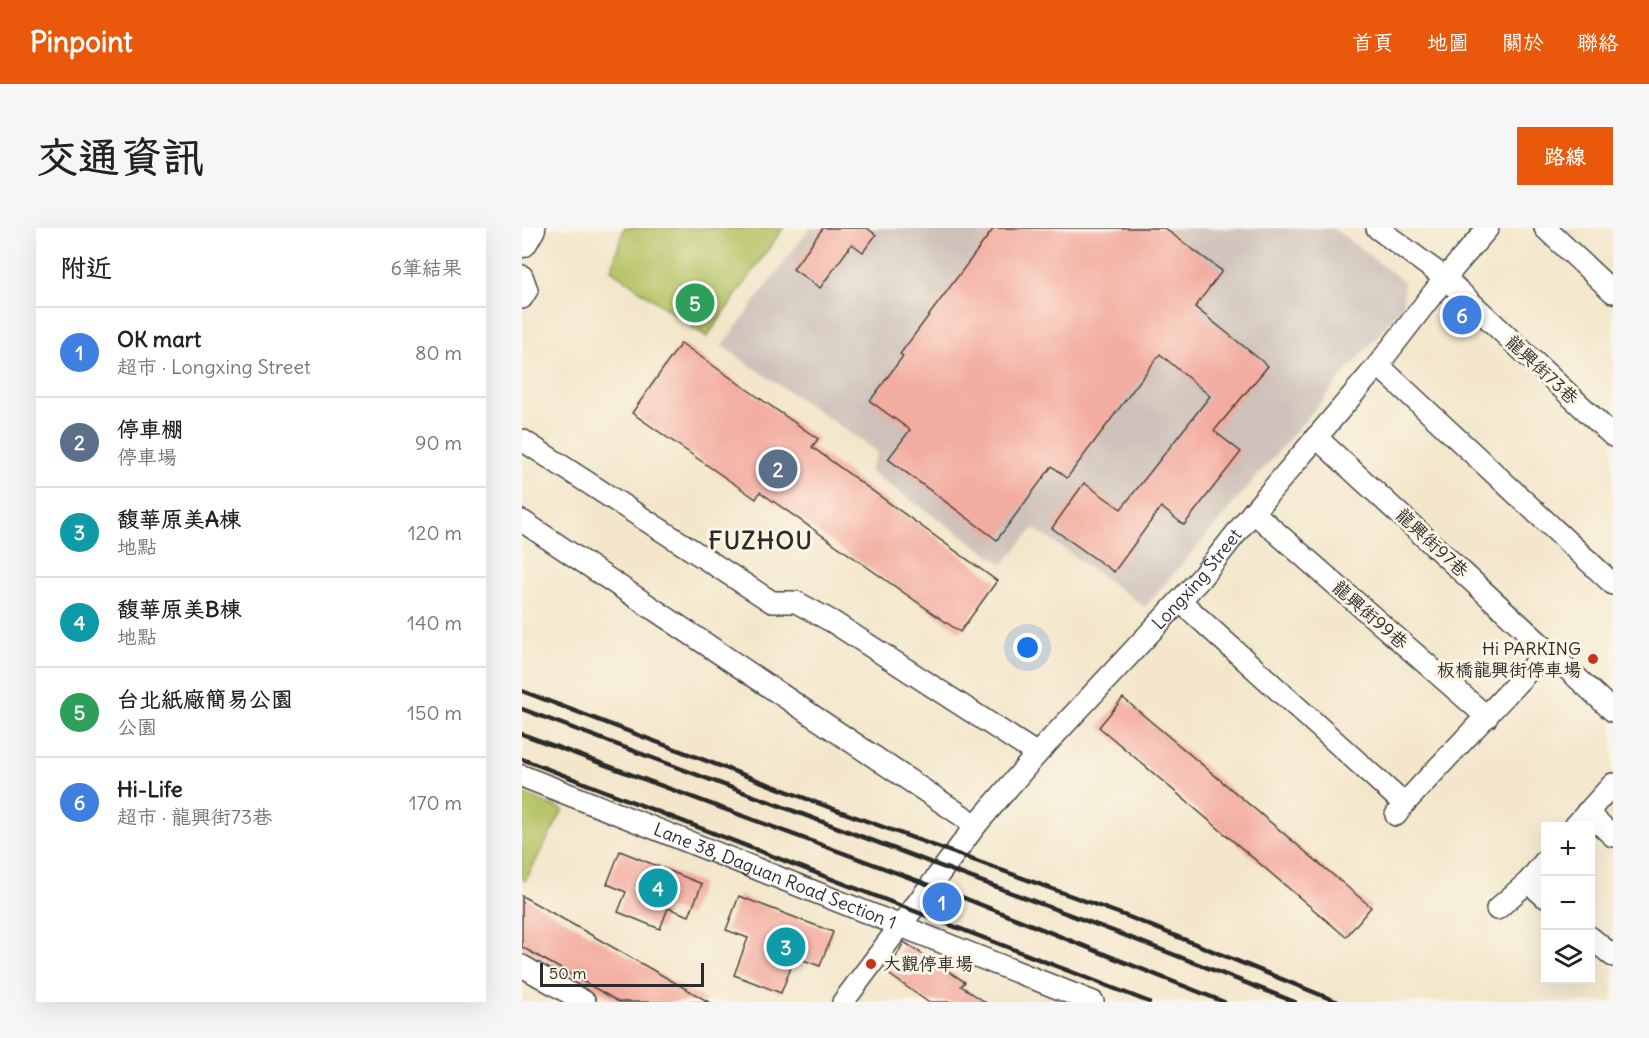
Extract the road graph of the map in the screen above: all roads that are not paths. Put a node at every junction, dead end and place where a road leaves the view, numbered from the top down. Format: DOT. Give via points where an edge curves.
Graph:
graph roads {
  1 [pos="530,228"];
  2 [pos="1377,228"];
  3 [pos="1488,228"];
  4 [pos="1545,228"];
  5 [pos="522,242"];
  6 [pos="522,276"];
  7 [pos="1445,278"];
  8 [pos="1613,292"];
  9 [pos="522,298"];
  10 [pos="1378,365"];
  11 [pos="1316,436"];
  12 [pos="1613,436"];
  13 [pos="522,440"];
  14 [pos="1253,512"];
  15 [pos="522,521"];
  16 [pos="1613,584"];
  17 [pos="1180,601"];
  18 [pos="1548,650"];
  19 [pos="1613,711"];
  20 [pos="1487,717"];
  21 [pos="1037,754"];
  22 [pos="522,776"];
  23 [pos="1613,784"];
  24 [pos="1581,819"];
  25 [pos="976,825"];
  26 [pos="1613,836"];
  27 [pos="1541,866"];
  28 [pos="1528,882"];
  29 [pos="1541,893"];
  30 [pos="1497,909"];
  31 [pos="900,925"];
  32 [pos="1595,941"];
  33 [pos="1613,956"];
  34 [pos="522,966"];
  35 [pos="585,1002"];
  36 [pos="843,1002"];
  37 [pos="1093,1002"];
  1 -- 5 [label="main road"];
  2 -- 7 [label="street, 龍興街73巷"];
  3 -- 7 [label="street, Longxing Street"];
  4 -- 8 [label="street"];
  6 -- 9 [label="street" via="527,290"];
  7 -- 10 [label="street, Longxing Street"];
  7 -- 12 [label="street, 龍興街73巷"];
  10 -- 11 [label="street, Longxing Street"];
  10 -- 16 [label="street"];
  11 -- 14 [label="street, Longxing Street"];
  11 -- 18 [label="street, 龍興街97巷"];
  13 -- 21 [label="street" via="772,602 796,602 833,622"];
  14 -- 17 [label="street, Longxing Street"];
  14 -- 20 [label="street, 龍興街99巷"];
  15 -- 25 [label="street"];
  17 -- 20 [label="street" via="1400,809"];
  17 -- 21 [label="street, Longxing Street"];
  18 -- 19 [label="street, 龍興街97巷"];
  18 -- 20 [label="street"];
  21 -- 25 [label="street, Longxing Street"];
  22 -- 31 [label="street, Lane 38, Daguan Road Section 1"];
  23 -- 24 [label="street"];
  24 -- 26 [label="street"];
  25 -- 31 [label="street, Longxing Street"];
  27 -- 28 [label="street"];
  28 -- 29 [label="street"];
  28 -- 30 [label="street"];
  31 -- 36 [label="street, Longxing Street"];
  31 -- 37 [label="street, Lane 38, Daguan Road Section 1"];
  32 -- 33 [label="street"];
  34 -- 35 [label="street"];
}
